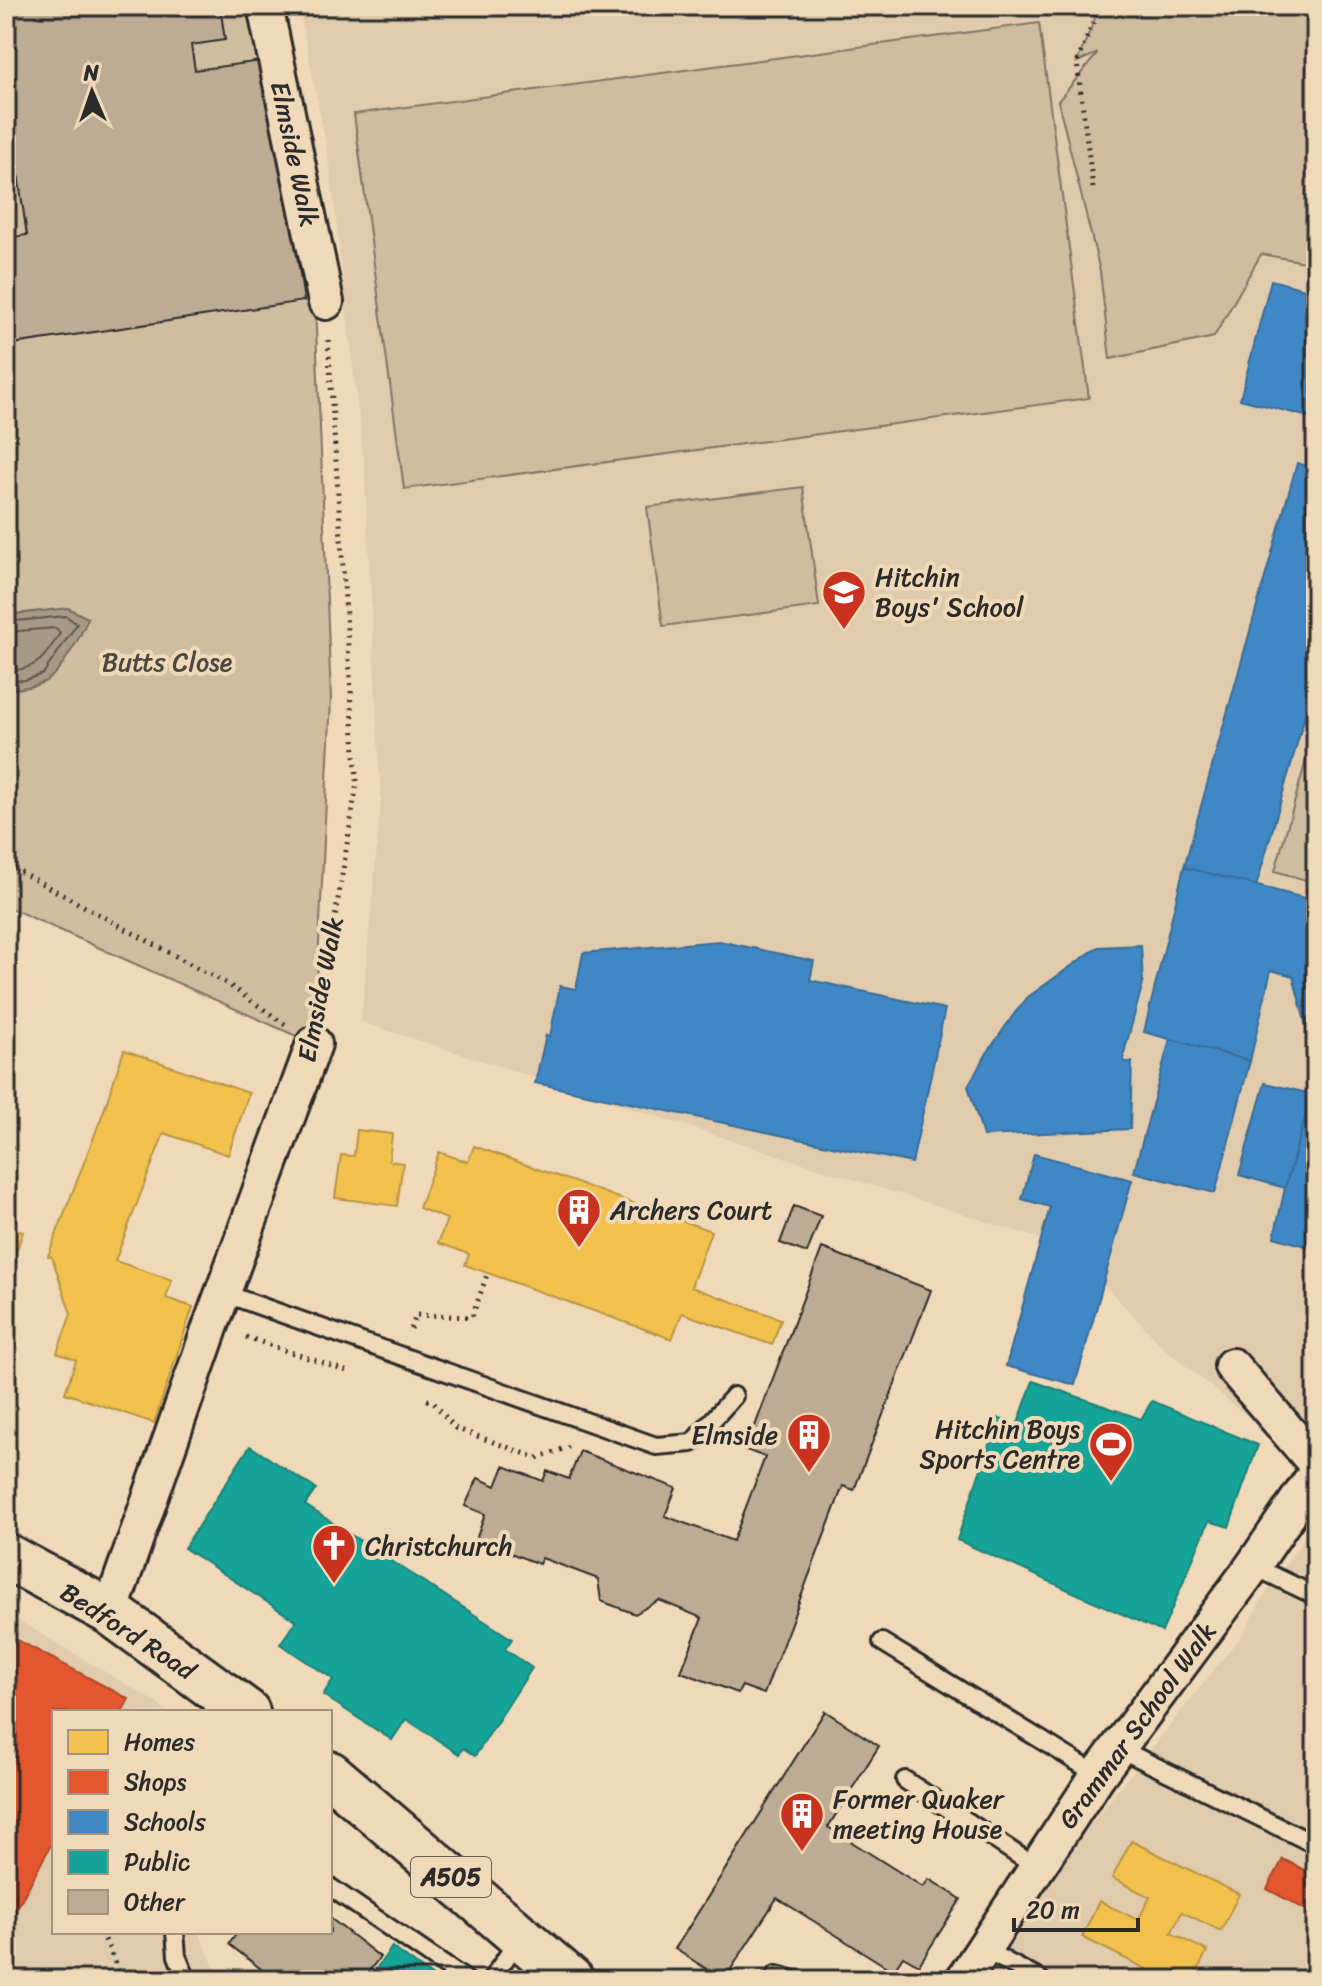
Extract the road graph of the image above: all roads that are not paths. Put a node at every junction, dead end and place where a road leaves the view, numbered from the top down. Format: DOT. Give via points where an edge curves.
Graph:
graph roads {
  1 [pos="265,6"];
  2 [pos="326,302"];
  3 [pos="314,1044"];
  4 [pos="223,1293"];
  5 [pos="1232,1366"];
  6 [pos="734,1396"];
  7 [pos="1316,1464"];
  8 [pos="1316,1473"];
  9 [pos="6,1556"];
  10 [pos="1253,1566"];
  11 [pos="1316,1596"];
  12 [pos="110,1612"];
  13 [pos="882,1642"];
  14 [pos="244,1710"];
  15 [pos="1118,1748"];
  16 [pos="1098,1775"];
  17 [pos="332,1776"];
  18 [pos="905,1780"];
  19 [pos="1316,1845"];
  20 [pos="1036,1867"];
  21 [pos="332,1888"];
  22 [pos="175,1934"];
  23 [pos="521,1937"];
  24 [pos="983,1949"];
  25 [pos="187,1980"];
  26 [pos="466,1980"];
  27 [pos="491,1980"];
  28 [pos="571,1980"];
  29 [pos="773,1980"];
  30 [pos="795,1980"];
  31 [pos="963,1980"];
  32 [pos="1041,1980"];
  1 -- 2 [label="street, Elmside Walk"];
  3 -- 4 [label="street, Elmside Walk"];
  4 -- 6 [label="lane" via="656,1446 692,1443"];
  4 -- 12 [label="street, Elmside Walk"];
  5 -- 7 [label="street"];
  8 -- 10 [label="street, Grammar School Walk"];
  9 -- 12 [label="main road, Bedford Road"];
  10 -- 11 [label="lane"];
  10 -- 15 [label="street, Grammar School Walk"];
  12 -- 14 [label="main road, Bedford Road"];
  13 -- 16 [label="lane"];
  15 -- 16 [label="street, Grammar School Walk"];
  15 -- 19 [label="lane"];
  16 -- 20 [label="street, Grammar School Walk"];
  17 -- 23 [label="main road, A505"];
  18 -- 20 [label="lane"];
  20 -- 24 [label="street, Grammar School Walk"];
  21 -- 26 [label="lane"];
  22 -- 25 [label="lane"];
  23 -- 27 [label="lane"];
  23 -- 28 [label="main road, A505"];
  24 -- 31 [label="street, Grammar School Walk"];
  24 -- 32 [label="lane"];
  29 -- 30 [label="lane" via="776,1975"];
}
